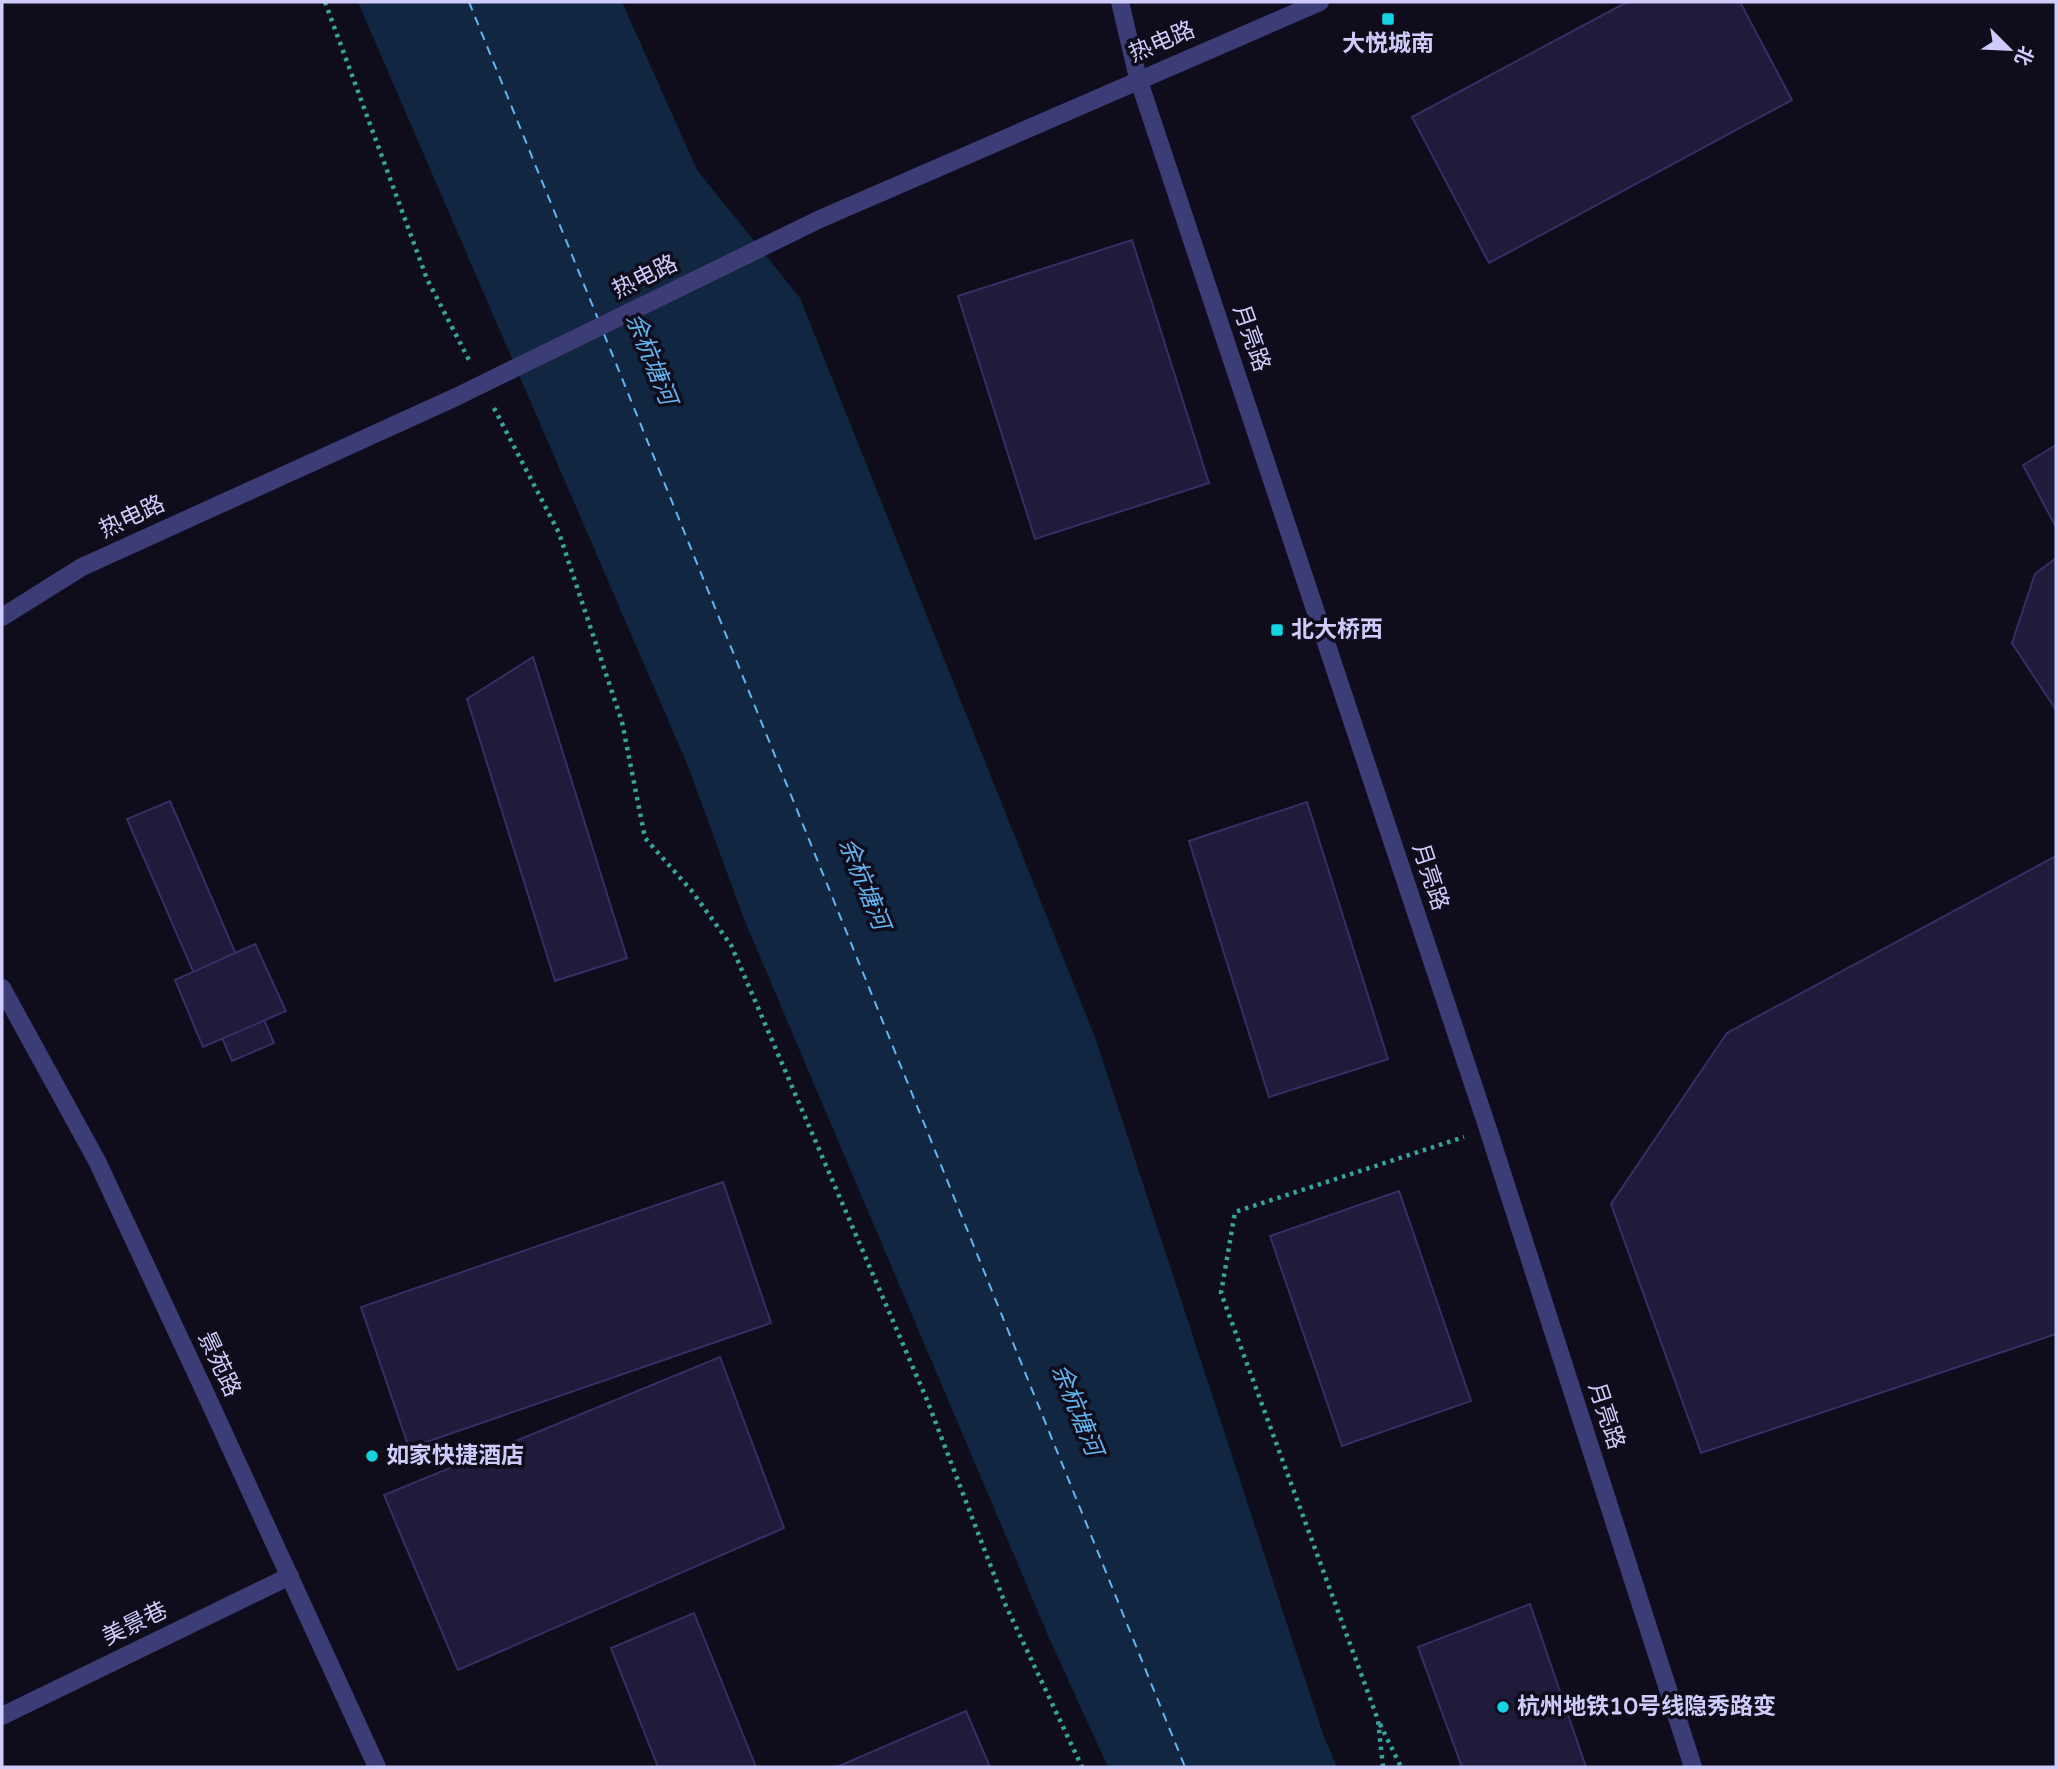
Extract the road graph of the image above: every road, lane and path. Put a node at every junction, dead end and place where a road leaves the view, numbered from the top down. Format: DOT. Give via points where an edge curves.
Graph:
graph roads {
  1 [pos="325,2"];
  2 [pos="1120,2"];
  3 [pos="1320,2"];
  4 [pos="1138,78"];
  5 [pos="471,363"];
  6 [pos="490,400"];
  7 [pos="2,617"];
  8 [pos="2,988"];
  9 [pos="1488,1129"];
  10 [pos="290,1576"];
  11 [pos="2,1716"];
  12 [pos="1378,1720"];
  13 [pos="377,1767"];
  14 [pos="1082,1767"];
  15 [pos="1383,1767"];
  16 [pos="1401,1767"];
  17 [pos="1693,1767"];
  1 -- 5 [label="path" via="427,279"];
  2 -- 4 [label="street, 月亮路"];
  3 -- 4 [label="street, 热电路"];
  4 -- 7 [label="street, 热电路" via="820,219 456,397 82,566"];
  4 -- 9 [label="street, 月亮路"];
  6 -- 14 [label="path" via="559,533 622,722 645,838 731,945 927,1400 1006,1606"];
  8 -- 10 [label="street, 景苑路" via="97,1160"];
  9 -- 12 [label="path" via="1235,1212 1221,1293"];
  9 -- 17 [label="street, 月亮路"];
  10 -- 11 [label="street, 美景巷"];
  10 -- 13 [label="street, 景苑路"];
  12 -- 15 [label="path"];
  12 -- 16 [label="path"];
}
